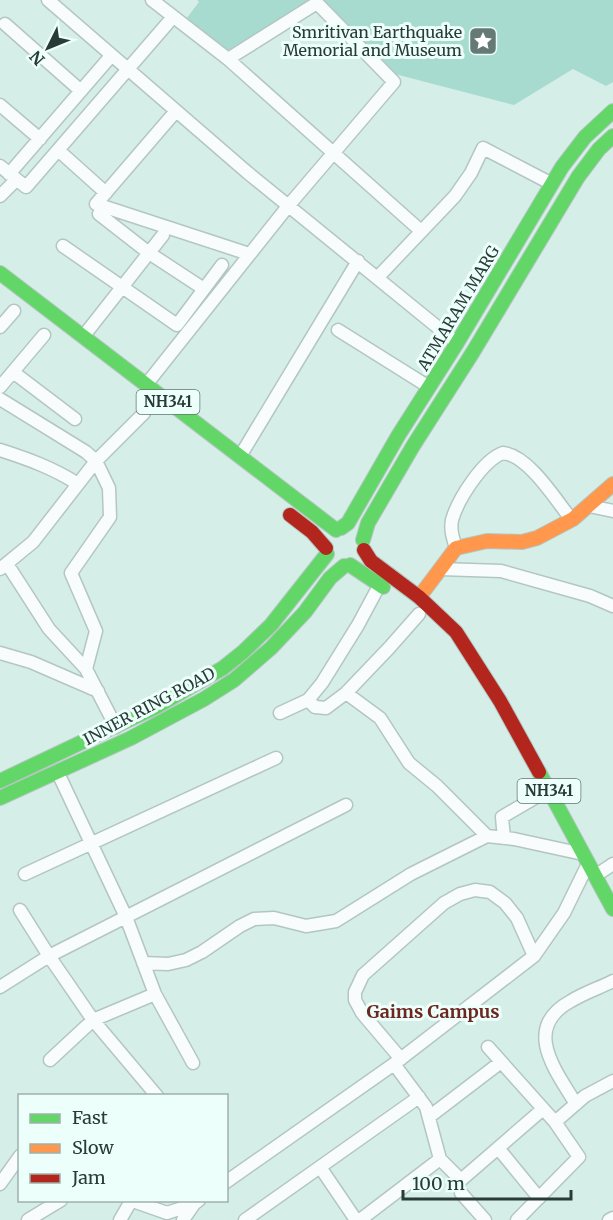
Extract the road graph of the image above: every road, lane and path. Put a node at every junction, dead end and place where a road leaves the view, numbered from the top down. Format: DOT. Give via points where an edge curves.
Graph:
graph roads {
  1 [pos="48,0"];
  2 [pos="152,0"];
  3 [pos="173,17"];
  4 [pos="5,24"];
  5 [pos="111,56"];
  6 [pos="228,59"];
  7 [pos="127,69"];
  8 [pos="81,91"];
  9 [pos="0,105"];
  10 [pos="176,111"];
  11 [pos="613,111"];
  12 [pos="613,136"];
  13 [pos="40,139"];
  14 [pos="58,150"];
  15 [pos="333,154"];
  16 [pos="9,173"];
  17 [pos="552,184"];
  18 [pos="106,193"];
  19 [pos="0,196"];
  20 [pos="289,205"];
  21 [pos="99,214"];
  22 [pos="421,231"];
  23 [pos="163,235"];
  24 [pos="63,246"];
  25 [pos="150,253"];
  26 [pos="249,254"];
  27 [pos="358,261"];
  28 [pos="222,265"];
  29 [pos="0,273"];
  30 [pos="378,277"];
  31 [pos="122,288"];
  32 [pos="204,289"];
  33 [pos="22,311"];
  34 [pos="0,327"];
  35 [pos="338,330"];
  36 [pos="86,333"];
  37 [pos="49,334"];
  38 [pos="457,343"];
  39 [pos="13,372"];
  40 [pos="149,381"];
  41 [pos="0,387"];
  42 [pos="429,387"];
  43 [pos="138,398"];
  44 [pos="0,399"];
  45 [pos="150,412"];
  46 [pos="75,419"];
  47 [pos="0,450"];
  48 [pos="242,453"];
  49 [pos="96,461"];
  50 [pos="78,484"];
  51 [pos="613,484"];
  52 [pos="589,506"];
  53 [pos="282,508"];
  54 [pos="613,511"];
  55 [pos="571,519"];
  56 [pos="339,529"];
  57 [pos="363,545"];
  58 [pos="456,548"];
  59 [pos="327,551"];
  60 [pos="347,566"];
  61 [pos="440,569"];
  62 [pos="5,570"];
  63 [pos="380,584"];
  64 [pos="423,592"];
  65 [pos="613,606"];
  66 [pos="419,614"];
  67 [pos="0,653"];
  68 [pos="86,669"];
  69 [pos="483,675"];
  70 [pos="98,691"];
  71 [pos="346,693"];
  72 [pos="308,700"];
  73 [pos="280,713"];
  74 [pos="116,727"];
  75 [pos="276,758"];
  76 [pos="57,771"];
  77 [pos="0,781"];
  78 [pos="548,790"];
  79 [pos="0,798"];
  80 [pos="346,805"];
  81 [pos="487,836"];
  82 [pos="504,838"];
  83 [pos="90,844"];
  84 [pos="589,864"];
  85 [pos="613,864"];
  86 [pos="25,874"];
  87 [pos="612,904"];
  88 [pos="20,910"];
  89 [pos="126,917"];
  90 [pos="49,956"];
  91 [pos="534,956"];
  92 [pos="143,963"];
  93 [pos="613,981"];
  94 [pos="0,987"];
  95 [pos="155,994"];
  96 [pos="93,1020"];
  97 [pos="488,1047"];
  98 [pos="50,1060"];
  99 [pos="398,1062"];
  100 [pos="501,1062"];
  101 [pos="193,1063"];
  102 [pos="613,1082"];
  103 [pos="156,1094"];
  104 [pos="419,1097"];
  105 [pos="576,1104"];
  106 [pos="543,1109"];
  107 [pos="429,1117"];
  108 [pos="555,1122"];
  109 [pos="498,1148"];
  110 [pos="18,1159"];
  111 [pos="440,1159"];
  112 [pos="320,1167"];
  113 [pos="228,1181"];
  114 [pos="0,1184"];
  115 [pos="461,1193"];
  116 [pos="539,1198"];
  117 [pos="58,1202"];
  118 [pos="130,1202"];
  119 [pos="134,1202"];
  120 [pos="196,1202"];
  121 [pos="28,1219"];
  122 [pos="120,1220"];
  123 [pos="183,1220"];
  124 [pos="245,1220"];
  125 [pos="358,1220"];
  126 [pos="486,1220"];
  127 [pos="517,1220"];
  1 -- 5 [label="street"];
  2 -- 3 [label="street"];
  3 -- 6 [label="street"];
  3 -- 7 [label="street"];
  4 -- 8 [label="street"];
  5 -- 7 [label="street"];
  5 -- 8 [label="street"];
  6 -- 15 [label="street"];
  6 -- 15 [label="street" via="317,3 394,82"];
  7 -- 10 [label="street"];
  7 -- 14 [label="street"];
  8 -- 13 [label="street"];
  9 -- 13 [label="street"];
  10 -- 18 [label="street"];
  10 -- 20 [label="street"];
  11 -- 17 [label="main road, ATMARAM MARG" via="585,137"];
  12 -- 57 [label="main road" via="578,177 396,475 368,523"];
  13 -- 16 [label="street"];
  14 -- 16 [label="street" via="26,187"];
  14 -- 18 [label="street"];
  15 -- 20 [label="street"];
  15 -- 22 [label="street"];
  16 -- 19 [label="street"];
  17 -- 22 [label="street" via="483,148 455,196"];
  17 -- 38 [label="main road, ATMARAM MARG"];
  18 -- 26 [label="street" via="96,204"];
  20 -- 26 [label="street"];
  20 -- 27 [label="street"];
  21 -- 25 [label="street"];
  22 -- 30 [label="street"];
  23 -- 25 [label="street"];
  24 -- 31 [label="street"];
  25 -- 31 [label="street"];
  25 -- 32 [label="street"];
  26 -- 40 [label="street"];
  27 -- 30 [label="street"];
  27 -- 48 [label="street"];
  28 -- 32 [label="street"];
  29 -- 56 [label="main road, NH341"];
  30 -- 38 [label="street"];
  31 -- 32 [label="street" via="177,325"];
  31 -- 36 [label="street"];
  33 -- 34 [label="street"];
  33 -- 37 [label="main road"];
  35 -- 42 [label="street"];
  37 -- 39 [label="street"];
  38 -- 42 [label="main road, ATMARAM MARG"];
  39 -- 41 [label="street"];
  39 -- 46 [label="street"];
  42 -- 56 [label="main road, ATMARAM MARG" via="348,524"];
  43 -- 45 [label="main road, NH341"];
  44 -- 49 [label="street"];
  45 -- 49 [label="street"];
  47 -- 50 [label="street" via="36,462"];
  49 -- 50 [label="street"];
  49 -- 68 [label="street" via="109,488 110,517 71,573 96,631"];
  50 -- 62 [label="street" via="33,542"];
  51 -- 52 [label="main road"];
  52 -- 54 [label="street"];
  52 -- 55 [label="main road"];
  53 -- 59 [label="main road, NH341" via="312,532"];
  55 -- 58 [label="main road" via="542,536 522,542 496,540"];
  55 -- 58 [label="street" via="534,473 515,455 503,453 488,461 458,506 451,532"];
  56 -- 57 [label="main road, NH341" via="356,531"];
  56 -- 59 [label="main road" via="328,538"];
  57 -- 60 [label="main road" via="359,560"];
  57 -- 69 [label="main road, NH341" via="371,561 419,597 456,632"];
  58 -- 61 [label="main road"];
  59 -- 60 [label="main road, NH341" via="334,562"];
  59 -- 74 [label="main road, INNER RING ROAD" via="293,602 260,637 196,686"];
  60 -- 63 [label="main road, NH341"];
  60 -- 76 [label="main road, INNER RING ROAD" via="330,578 271,648 234,680 141,733"];
  61 -- 64 [label="main road"];
  61 -- 65 [label="street" via="501,571"];
  62 -- 68 [label="street" via="49,629"];
  63 -- 66 [label="main road, NH341"];
  63 -- 72 [label="street"];
  66 -- 69 [label="main road, NH341"];
  66 -- 71 [label="street"];
  67 -- 70 [label="street"];
  68 -- 70 [label="street"];
  69 -- 78 [label="main road, NH341"];
  70 -- 74 [label="street"];
  71 -- 72 [label="street" via="326,708"];
  71 -- 81 [label="street" via="380,718 409,763"];
  72 -- 73 [label="street"];
  74 -- 77 [label="main road, INNER RING ROAD"];
  75 -- 83 [label="street"];
  76 -- 79 [label="main road, INNER RING ROAD"];
  76 -- 83 [label="street"];
  78 -- 82 [label="street" via="502,817"];
  78 -- 84 [label="main road, NH341"];
  80 -- 89 [label="street"];
  81 -- 82 [label="street"];
  81 -- 92 [label="street" via="411,874 336,921 306,926 274,918 254,919 186,960"];
  82 -- 84 [label="street"];
  83 -- 86 [label="street"];
  83 -- 89 [label="street"];
  84 -- 85 [label="street"];
  84 -- 87 [label="main road, NH341"];
  84 -- 91 [label="street" via="564,913"];
  88 -- 90 [label="street"];
  89 -- 90 [label="street"];
  89 -- 92 [label="street"];
  90 -- 94 [label="street"];
  90 -- 96 [label="street"];
  91 -- 99 [label="street"];
  91 -- 99 [label="street" via="517,918 490,892 475,890 444,903 363,975 355,992 362,1013"];
  92 -- 95 [label="street"];
  93 -- 105 [label="street" via="571,1001 558,1010 548,1025 546,1052"];
  95 -- 96 [label="street"];
  95 -- 101 [label="street"];
  96 -- 98 [label="street"];
  96 -- 103 [label="street"];
  97 -- 100 [label="street"];
  99 -- 104 [label="street"];
  99 -- 113 [label="street"];
  100 -- 106 [label="street"];
  100 -- 107 [label="street"];
  102 -- 105 [label="street"];
  104 -- 107 [label="street"];
  104 -- 112 [label="street"];
  105 -- 108 [label="street"];
  106 -- 108 [label="street"];
  106 -- 109 [label="street"];
  107 -- 111 [label="street"];
  108 -- 116 [label="street" via="579,1157"];
  109 -- 111 [label="street" via="461,1180"];
  109 -- 116 [label="street"];
  110 -- 114 [label="street"];
  111 -- 125 [label="street"];
  112 -- 124 [label="street"];
  112 -- 125 [label="street"];
  115 -- 126 [label="street"];
  116 -- 127 [label="street"];
  117 -- 121 [label="street"];
  118 -- 122 [label="street"];
  119 -- 120 [label="street" via="167,1213"];
  120 -- 123 [label="street"];
}
